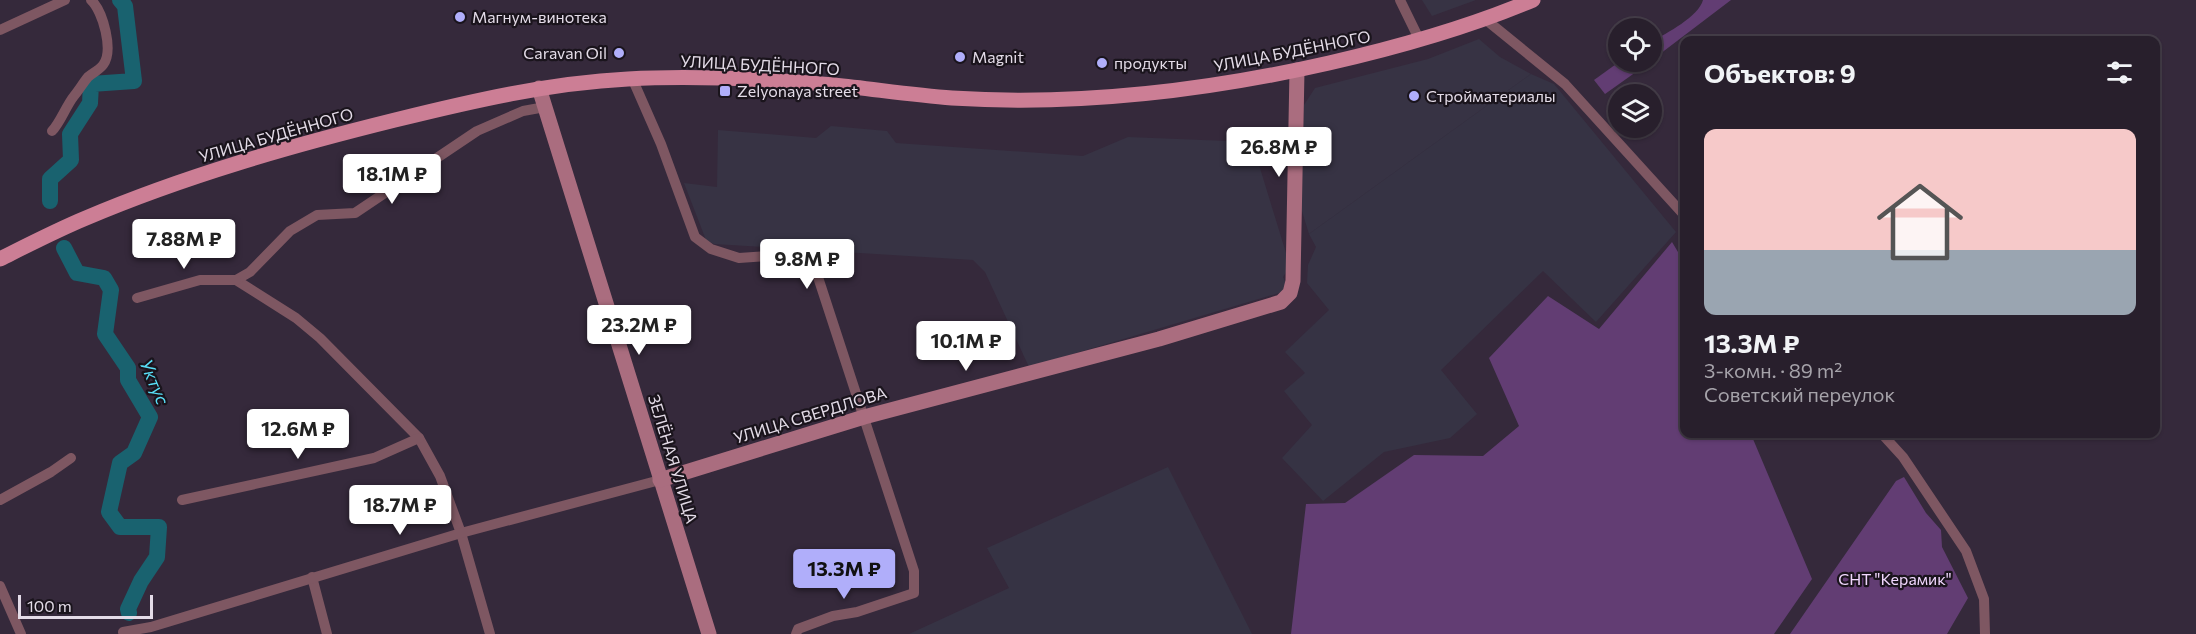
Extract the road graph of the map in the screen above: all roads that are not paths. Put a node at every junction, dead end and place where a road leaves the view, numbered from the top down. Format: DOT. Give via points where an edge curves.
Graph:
graph roads {
  1 [pos="65,0"];
  2 [pos="91,0"];
  3 [pos="1400,0"];
  4 [pos="1533,0"];
  5 [pos="42,6"];
  6 [pos="1485,19"];
  7 [pos="0,30"];
  8 [pos="1420,41"];
  9 [pos="1297,70"];
  10 [pos="632,78"];
  11 [pos="539,88"];
  12 [pos="545,107"];
  13 [pos="52,131"];
  14 [pos="1680,211"];
  15 [pos="0,259"];
  16 [pos="236,280"];
  17 [pos="137,298"];
  18 [pos="864,417"];
  19 [pos="419,438"];
  20 [pos="1886,438"];
  21 [pos="71,458"];
  22 [pos="660,480"];
  23 [pos="0,500"];
  24 [pos="182,500"];
  25 [pos="461,533"];
  26 [pos="312,577"];
  27 [pos="0,586"];
  28 [pos="123,632"];
  29 [pos="21,634"];
  30 [pos="327,634"];
  31 [pos="490,634"];
  32 [pos="709,634"];
  33 [pos="796,634"];
  34 [pos="1985,634"];
  1 -- 5 [label="street"];
  2 -- 13 [label="street" via="107,36 104,64 84,83"];
  3 -- 8 [label="street"];
  4 -- 6 [label="main road, УЛИЦА БУДЁННОГО"];
  5 -- 7 [label="street"];
  6 -- 8 [label="main road, УЛИЦА БУДЁННОГО"];
  6 -- 14 [label="street" via="1565,84"];
  8 -- 9 [label="main road, УЛИЦА БУДЁННОГО"];
  9 -- 10 [label="main road, УЛИЦА БУДЁННОГО" via="1230,83 1063,99 951,98 768,81"];
  9 -- 18 [label="street, УЛИЦА СВЕРДЛОВА" via="1293,281 1286,298 1160,339"];
  10 -- 11 [label="main road, УЛИЦА БУДЁННОГО"];
  10 -- 18 [label="street" via="661,144 694,237 711,249 739,258 795,254 814,268"];
  11 -- 12 [label="street, ЗЕЛЁНАЯ УЛИЦА"];
  11 -- 15 [label="main road, УЛИЦА БУДЁННОГО" via="344,133 200,175 83,219"];
  12 -- 16 [label="street" via="523,111 477,131 355,213 317,215 290,231 250,272"];
  12 -- 22 [label="street, ЗЕЛЁНАЯ УЛИЦА"];
  16 -- 17 [label="street" via="200,280"];
  16 -- 19 [label="street" via="320,338"];
  18 -- 22 [label="street, УЛИЦА СВЕРДЛОВА"];
  18 -- 33 [label="street" via="914,571 914,593 833,616 798,629"];
  19 -- 24 [label="street" via="374,458"];
  19 -- 25 [label="street" via="440,476"];
  20 -- 34 [label="street" via="1903,457 1966,550 1984,600"];
  21 -- 23 [label="street"];
  22 -- 25 [label="street, УЛИЦА СВЕРДЛОВА"];
  22 -- 32 [label="street, ЗЕЛЁНАЯ УЛИЦА"];
  25 -- 26 [label="street, УЛИЦА СВЕРДЛОВА"];
  25 -- 31 [label="street"];
  26 -- 28 [label="street, УЛИЦА СВЕРДЛОВА" via="151,627"];
  26 -- 30 [label="street"];
  27 -- 29 [label="street"];
}
